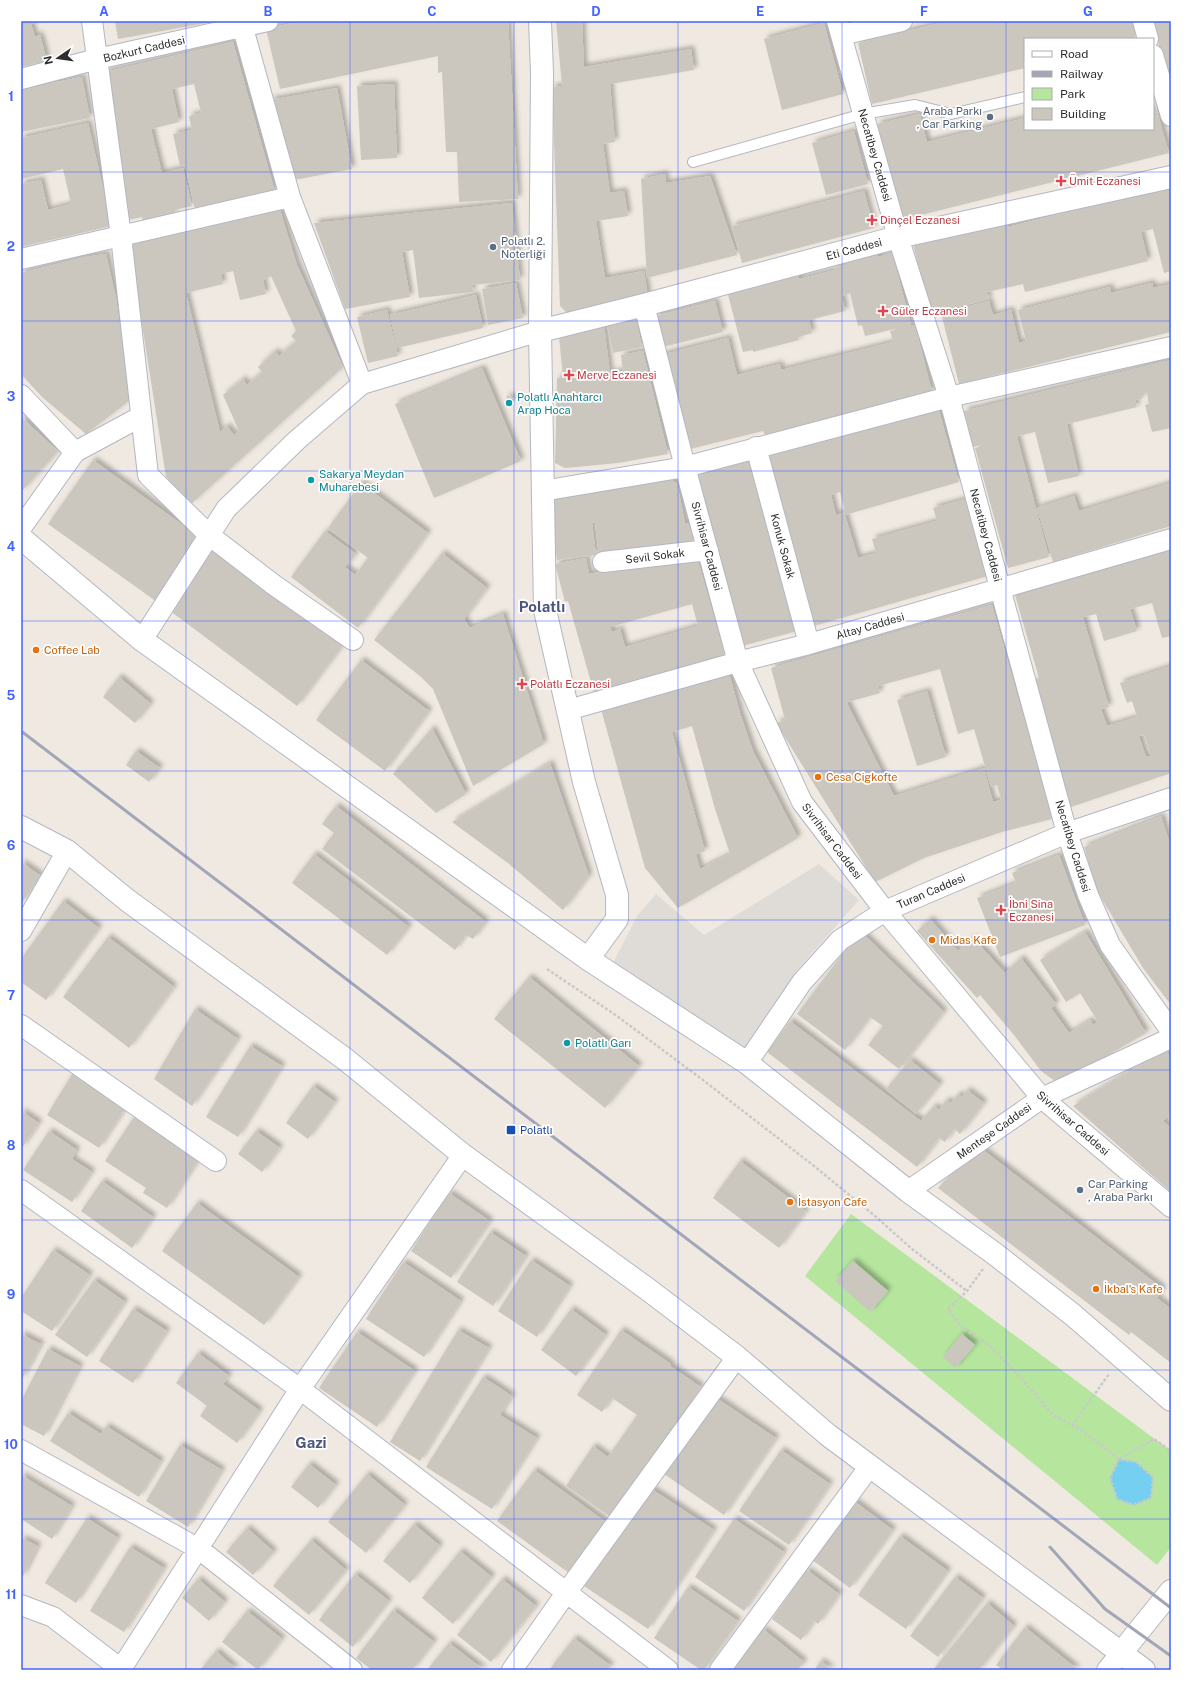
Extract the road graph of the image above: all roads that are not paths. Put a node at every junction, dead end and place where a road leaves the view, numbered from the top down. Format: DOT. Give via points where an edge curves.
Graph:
graph roads {
  1 [pos="92,21"];
  2 [pos="268,21"];
  3 [pos="540,21"];
  4 [pos="902,21"];
  5 [pos="1143,21"];
  6 [pos="242,24"];
  7 [pos="839,28"];
  8 [pos="1148,38"];
  9 [pos="1154,58"];
  10 [pos="97,59"];
  11 [pos="21,79"];
  12 [pos="1024,97"];
  13 [pos="863,114"];
  14 [pos="1171,116"];
  15 [pos="693,162"];
  16 [pos="1171,176"];
  17 [pos="290,197"];
  18 [pos="121,236"];
  19 [pos="898,237"];
  20 [pos="21,259"];
  21 [pos="644,305"];
  22 [pos="540,331"];
  23 [pos="1171,347"];
  24 [pos="362,384"];
  25 [pos="21,395"];
  26 [pos="949,397"];
  27 [pos="140,417"];
  28 [pos="756,447"];
  29 [pos="75,452"];
  30 [pos="685,467"];
  31 [pos="542,491"];
  32 [pos="21,528"];
  33 [pos="209,535"];
  34 [pos="21,538"];
  35 [pos="1171,539"];
  36 [pos="708,550"];
  37 [pos="603,562"];
  38 [pos="1000,588"];
  39 [pos="142,640"];
  40 [pos="354,640"];
  41 [pos="809,644"];
  42 [pos="738,662"];
  43 [pos="568,710"];
  44 [pos="1169,805"];
  45 [pos="21,827"];
  46 [pos="1068,833"];
  47 [pos="67,851"];
  48 [pos="886,911"];
  49 [pos="21,931"];
  50 [pos="588,959"];
  51 [pos="21,1024"];
  52 [pos="1171,1031"];
  53 [pos="1171,1038"];
  54 [pos="747,1063"];
  55 [pos="1042,1098"];
  56 [pos="463,1155"];
  57 [pos="216,1161"];
  58 [pos="21,1190"];
  59 [pos="908,1191"];
  60 [pos="1171,1207"];
  61 [pos="737,1357"];
  62 [pos="300,1389"];
  63 [pos="1171,1400"];
  64 [pos="21,1450"];
  65 [pos="870,1466"];
  66 [pos="198,1549"];
  67 [pos="1171,1591"];
  68 [pos="566,1593"];
  69 [pos="21,1605"];
  70 [pos="1127,1661"];
  71 [pos="122,1669"];
  72 [pos="352,1670"];
  73 [pos="512,1670"];
  74 [pos="668,1670"];
  75 [pos="720,1670"];
  76 [pos="1107,1670"];
  77 [pos="1144,1670"];
  1 -- 10 [label="street"];
  2 -- 6 [label="street, Bozkurt Caddesi"];
  3 -- 22 [label="street"];
  4 -- 7 [label="street"];
  5 -- 8 [label="street"];
  6 -- 10 [label="street, Bozkurt Caddesi"];
  6 -- 17 [label="street"];
  7 -- 13 [label="street, Necatibey Caddesi"];
  9 -- 14 [label="street"];
  10 -- 11 [label="street, Bozkurt Caddesi"];
  10 -- 18 [label="street"];
  12 -- 13 [label="lane" via="951,114 915,105"];
  13 -- 15 [label="lane"];
  13 -- 19 [label="street, Necatibey Caddesi"];
  16 -- 19 [label="street, Eti Caddesi"];
  17 -- 18 [label="street"];
  17 -- 24 [label="street"];
  18 -- 20 [label="street"];
  18 -- 27 [label="street"];
  19 -- 21 [label="street, Eti Caddesi"];
  19 -- 26 [label="street, Necatibey Caddesi"];
  21 -- 22 [label="street, Eti Caddesi"];
  21 -- 30 [label="street, Sivrihisar Caddesi"];
  22 -- 24 [label="street"];
  22 -- 31 [label="street"];
  23 -- 26 [label="street"];
  24 -- 33 [label="street" via="296,440 226,509"];
  25 -- 29 [label="street"];
  26 -- 28 [label="street"];
  26 -- 38 [label="street, Necatibey Caddesi"];
  27 -- 29 [label="street"];
  27 -- 33 [label="street" via="148,475"];
  28 -- 30 [label="street"];
  28 -- 41 [label="street, Konuk Sokak"];
  29 -- 32 [label="street"];
  30 -- 31 [label="street"];
  30 -- 36 [label="street, Sivrihisar Caddesi"];
  31 -- 43 [label="street" via="545,610"];
  33 -- 39 [label="street"];
  33 -- 40 [label="street" via="274,585"];
  34 -- 39 [label="street"];
  35 -- 38 [label="street, Altay Caddesi"];
  36 -- 37 [label="street, Sevil Sokak"];
  36 -- 42 [label="street, Sivrihisar Caddesi"];
  38 -- 41 [label="street, Altay Caddesi"];
  38 -- 46 [label="street, Necatibey Caddesi"];
  39 -- 50 [label="street"];
  41 -- 42 [label="street, Altay Caddesi"];
  42 -- 43 [label="street, Altay Caddesi"];
  42 -- 48 [label="street, Sivrihisar Caddesi" via="802,802"];
  43 -- 50 [label="street" via="584,782 617,895 617,919"];
  44 -- 46 [label="street, Turan Caddesi"];
  45 -- 47 [label="street"];
  46 -- 48 [label="street, Turan Caddesi"];
  46 -- 52 [label="street, Necatibey Caddesi" via="1088,895 1110,945"];
  47 -- 49 [label="street"];
  47 -- 56 [label="street" via="127,900 345,1059"];
  48 -- 54 [label="street, Turan Caddesi" via="840,940 802,982"];
  48 -- 55 [label="street, Sivrihisar Caddesi"];
  50 -- 54 [label="street"];
  51 -- 57 [label="street"];
  53 -- 55 [label="street, Menteşe Caddesi"];
  54 -- 59 [label="street"];
  55 -- 59 [label="street, Menteşe Caddesi"];
  55 -- 60 [label="street, Sivrihisar Caddesi"];
  56 -- 61 [label="street"];
  56 -- 62 [label="street"];
  58 -- 62 [label="street"];
  59 -- 63 [label="street" via="1073,1315"];
  61 -- 65 [label="street" via="828,1435"];
  61 -- 68 [label="street"];
  62 -- 66 [label="street"];
  62 -- 68 [label="street"];
  64 -- 66 [label="street"];
  65 -- 70 [label="street"];
  65 -- 75 [label="street"];
  66 -- 71 [label="street"];
  66 -- 72 [label="street"];
  67 -- 70 [label="street"];
  68 -- 73 [label="street"];
  68 -- 74 [label="street"];
  69 -- 71 [label="street" via="53,1617"];
  70 -- 76 [label="street"];
  70 -- 77 [label="street"];
}
